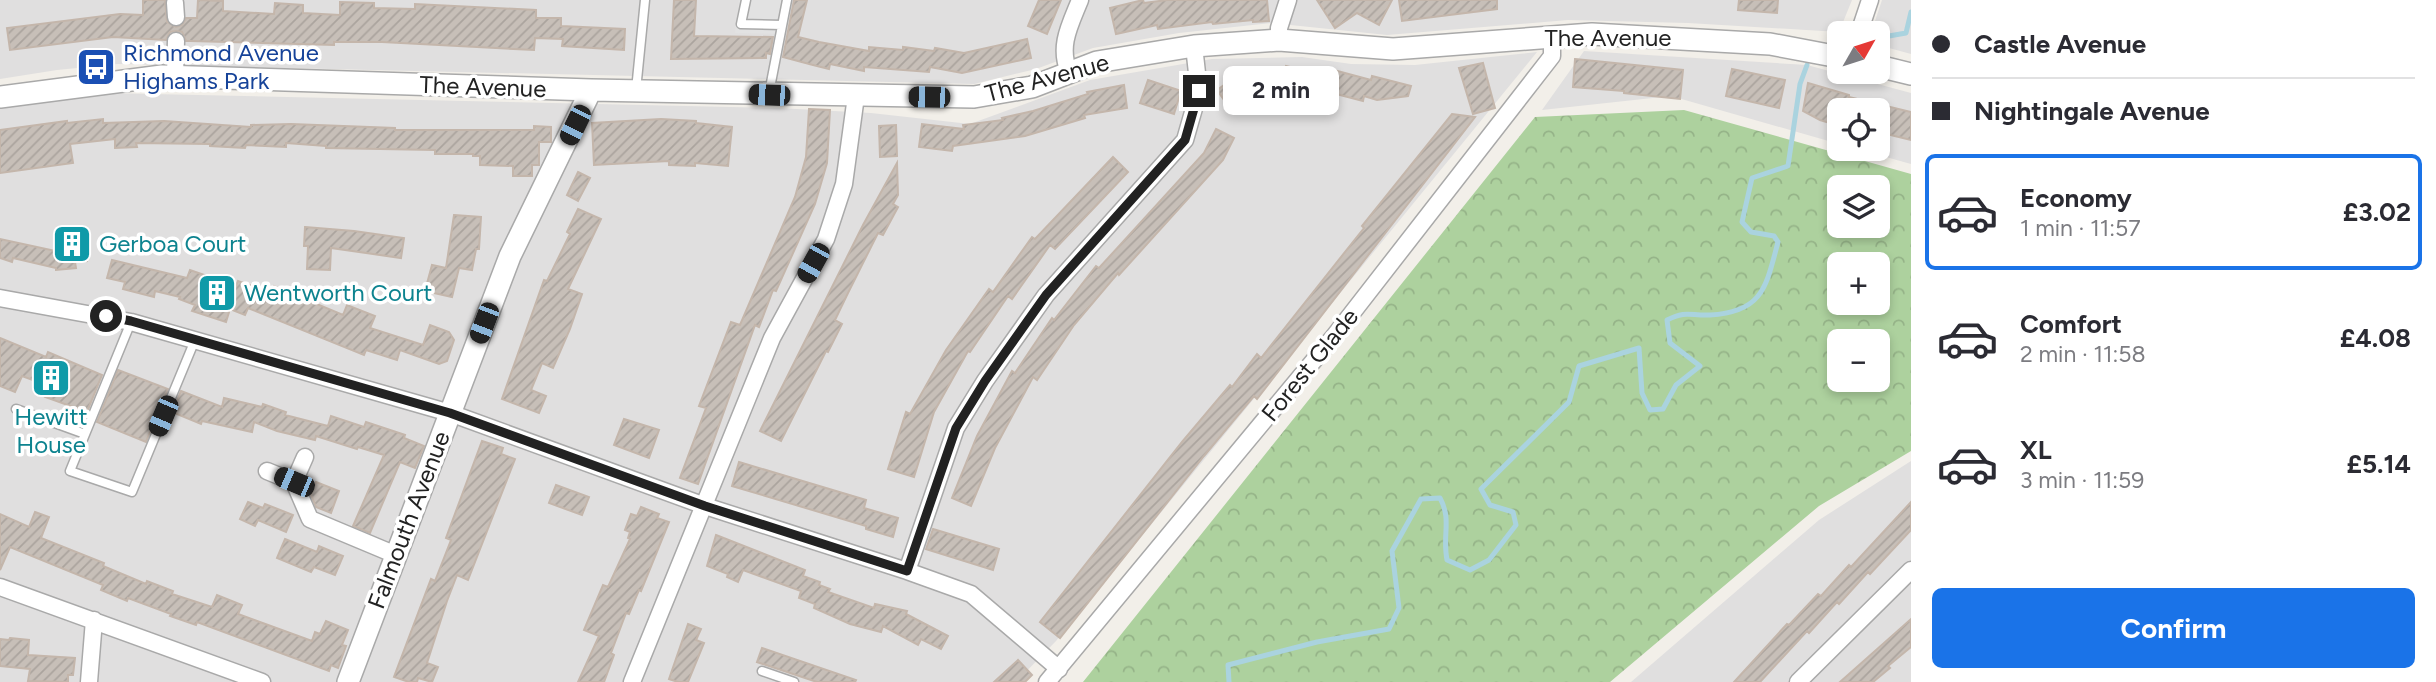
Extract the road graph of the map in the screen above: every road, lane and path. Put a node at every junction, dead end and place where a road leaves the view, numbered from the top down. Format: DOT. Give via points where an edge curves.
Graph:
graph roads {
  1 [pos="645,0"];
  2 [pos="746,0"];
  3 [pos="787,0"];
  4 [pos="1080,0"];
  5 [pos="1288,0"];
  6 [pos="1870,0"];
  7 [pos="1863,21"];
  8 [pos="782,25"];
  9 [pos="1552,37"];
  10 [pos="1279,40"];
  11 [pos="176,41"];
  12 [pos="1194,46"];
  13 [pos="1827,55"];
  14 [pos="1890,69"];
  15 [pos="1069,72"];
  16 [pos="1911,74"];
  17 [pos="175,76"];
  18 [pos="591,90"];
  19 [pos="636,90"];
  20 [pos="769,95"];
  21 [pos="856,96"];
  22 [pos="0,97"];
  23 [pos="0,298"];
  24 [pos="131,321"];
  25 [pos="195,340"];
  26 [pos="16,409"];
  27 [pos="450,413"];
  28 [pos="85,434"];
  29 [pos="305,457"];
  30 [pos="267,471"];
  31 [pos="294,482"];
  32 [pos="705,506"];
  33 [pos="397,555"];
  34 [pos="1911,570"];
  35 [pos="907,571"];
  36 [pos="0,587"];
  37 [pos="94,620"];
  38 [pos="1059,669"];
  39 [pos="762,671"];
  40 [pos="89,682"];
  41 [pos="262,682"];
  42 [pos="348,682"];
  43 [pos="632,682"];
  44 [pos="794,682"];
  45 [pos="1047,682"];
  46 [pos="1798,682"];
  1 -- 19 [label="lane"];
  2 -- 8 [label="lane" via="741,24"];
  3 -- 8 [label="lane"];
  4 -- 15 [label="street" via="1064,43"];
  5 -- 10 [label="street"];
  6 -- 7 [label="street"];
  8 -- 20 [label="lane"];
  9 -- 10 [label="street, The Avenue" via="1393,49"];
  9 -- 13 [label="street, The Avenue" via="1592,34 1770,44"];
  9 -- 38 [label="street, Forest Glade" via="1552,56 1335,335"];
  10 -- 12 [label="street, The Avenue"];
  11 -- 17 [label="street"];
  12 -- 15 [label="street, The Avenue" via="1097,62"];
  12 -- 35 [label="street" via="1199,91 1185,140 1046,295 985,381 956,428"];
  14 -- 16 [label="street"];
  15 -- 21 [label="street, The Avenue" via="1024,89 974,97"];
  17 -- 18 [label="street, The Avenue"];
  17 -- 22 [label="street, The Avenue"];
  18 -- 19 [label="street, The Avenue"];
  18 -- 27 [label="street, Falmouth Avenue" via="510,256"];
  19 -- 20 [label="street, The Avenue"];
  20 -- 21 [label="street, The Avenue"];
  21 -- 32 [label="street" via="844,184 826,239 772,338"];
  23 -- 24 [label="street"];
  24 -- 25 [label="street"];
  24 -- 28 [label="lane"];
  25 -- 27 [label="street"];
  25 -- 28 [label="lane" via="132,492 70,471"];
  26 -- 28 [label="lane"];
  27 -- 32 [label="street"];
  27 -- 33 [label="street, Falmouth Avenue"];
  29 -- 31 [label="street"];
  30 -- 31 [label="street"];
  31 -- 33 [label="street" via="310,519"];
  32 -- 35 [label="street"];
  32 -- 43 [label="street"];
  33 -- 42 [label="street, Falmouth Avenue"];
  34 -- 46 [label="street"];
  35 -- 38 [label="street" via="971,594"];
  36 -- 37 [label="street"];
  37 -- 40 [label="street"];
  37 -- 41 [label="street"];
  38 -- 45 [label="street, Forest Glade"];
  39 -- 44 [label="lane"];
}
